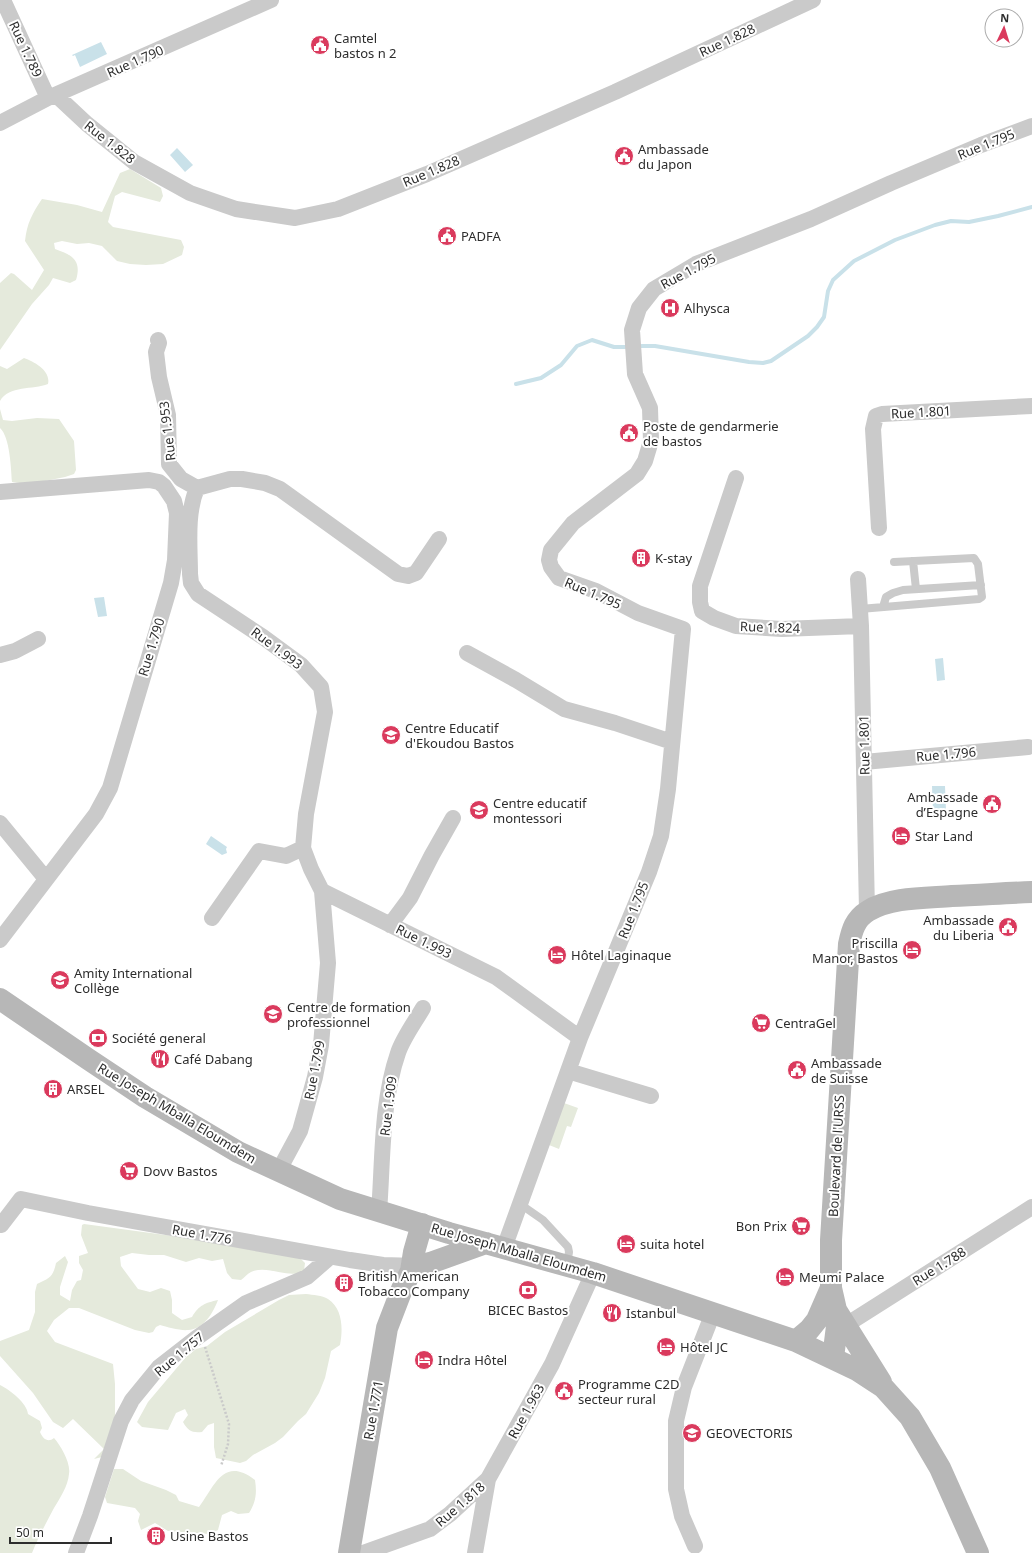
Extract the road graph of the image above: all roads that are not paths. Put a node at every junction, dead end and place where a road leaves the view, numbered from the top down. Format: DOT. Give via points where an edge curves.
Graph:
graph roads {
  1 [pos="3,0"];
  2 [pos="271,0"];
  3 [pos="813,0"];
  4 [pos="53,97"];
  5 [pos="0,123"];
  6 [pos="1032,126"];
  7 [pos="158,340"];
  8 [pos="1032,406"];
  9 [pos="736,478"];
  10 [pos="197,488"];
  11 [pos="0,492"];
  12 [pos="878,528"];
  13 [pos="439,540"];
  14 [pos="913,561"];
  15 [pos="894,562"];
  16 [pos="858,579"];
  17 [pos="171,583"];
  18 [pos="191,584"];
  19 [pos="981,585"];
  20 [pos="916,590"];
  21 [pos="883,607"];
  22 [pos="860,609"];
  23 [pos="702,611"];
  24 [pos="861,626"];
  25 [pos="683,629"];
  26 [pos="38,639"];
  27 [pos="467,653"];
  28 [pos="0,655"];
  29 [pos="672,742"];
  30 [pos="1028,747"];
  31 [pos="864,762"];
  32 [pos="453,818"];
  33 [pos="0,823"];
  34 [pos="303,848"];
  35 [pos="46,880"];
  36 [pos="322,891"];
  37 [pos="1032,892"];
  38 [pos="867,911"];
  39 [pos="212,918"];
  40 [pos="390,925"];
  41 [pos="0,940"];
  42 [pos="0,999"];
  43 [pos="423,1008"];
  44 [pos="580,1038"];
  45 [pos="568,1071"];
  46 [pos="651,1096"];
  47 [pos="278,1172"];
  48 [pos="520,1204"];
  49 [pos="1032,1207"];
  50 [pos="380,1212"];
  51 [pos="422,1224"];
  52 [pos="1,1225"];
  53 [pos="449,1233"];
  54 [pos="495,1245"];
  55 [pos="330,1257"];
  56 [pos="567,1265"];
  57 [pos="413,1268"];
  58 [pos="593,1273"];
  59 [pos="831,1288"];
  60 [pos="714,1313"];
  61 [pos="841,1318"];
  62 [pos="796,1341"];
  63 [pos="833,1358"];
  64 [pos="883,1387"];
  65 [pos="488,1479"];
  66 [pos="695,1546"];
  67 [pos="76,1553"];
  68 [pos="349,1553"];
  69 [pos="364,1553"];
  70 [pos="475,1553"];
  71 [pos="978,1553"];
  1 -- 4 [label="street, Rue 1.789"];
  2 -- 4 [label="street, Rue 1.790"];
  3 -- 4 [label="street, Rue 1.828" via="615,92 427,174 338,209 294,218 236,210 190,193 134,162"];
  4 -- 5 [label="street, Rue 1.790"];
  6 -- 25 [label="street, Rue 1.795" via="981,145 811,219 696,264 654,289 639,308 632,330 635,374 650,408 651,440 646,461 637,474 573,523 552,550 549,560 559,578 596,591 638,613"];
  7 -- 10 [label="street, Rue 1.953" via="156,352 159,377 168,415 169,464 181,479"];
  8 -- 12 [label="street, Rue 1.801" via="876,416 873,429"];
  9 -- 23 [label="street" via="700,586"];
  10 -- 13 [label="street" via="230,479 257,481 280,489 398,574 408,576 416,573"];
  10 -- 18 [label="street" via="191,517"];
  11 -- 17 [label="street, Rue 1.790" via="149,480 159,482 174,501 177,513 175,560"];
  14 -- 15 [label="lane"];
  14 -- 19 [label="lane" via="974,558 978,564"];
  14 -- 20 [label="lane"];
  16 -- 22 [label="street, Rue 1.801"];
  17 -- 18 [label="street"];
  17 -- 35 [label="street, Rue 1.790" via="110,788 96,814"];
  18 -- 34 [label="street, Rue 1.993" via="198,594 301,665 321,687 326,712 306,814"];
  19 -- 20 [label="lane"];
  19 -- 21 [label="lane" via="982,596 979,599"];
  20 -- 21 [label="lane" via="893,593 886,597"];
  21 -- 22 [label="lane"];
  22 -- 24 [label="street, Rue 1.801"];
  23 -- 24 [label="street, Rue 1.824" via="736,626 782,629"];
  23 -- 25 [label="street"];
  24 -- 31 [label="street, Rue 1.801"];
  25 -- 29 [label="street, Rue 1.795"];
  26 -- 28 [label="street"];
  27 -- 29 [label="street" via="564,709"];
  29 -- 44 [label="street, Rue 1.795" via="661,836 649,872"];
  30 -- 31 [label="street, Rue 1.796"];
  31 -- 38 [label="street, Rue 1.801"];
  32 -- 40 [label="street" via="410,898"];
  33 -- 35 [label="street"];
  34 -- 36 [label="street, Rue 1.993"];
  34 -- 39 [label="street" via="286,856 259,850"];
  35 -- 41 [label="street, Rue 1.790"];
  36 -- 40 [label="street, Rue 1.993"];
  36 -- 47 [label="street, Rue 1.799" via="328,964 321,1045 300,1131"];
  37 -- 38 [label="main road" via="924,898 884,903"];
  38 -- 59 [label="main road, Boulevard de l'URSS" via="853,928 849,944"];
  40 -- 44 [label="street, Rue 1.993" via="496,977"];
  42 -- 47 [label="main road, Rue Joseph Mballa Eloumdem" via="145,1096 238,1152"];
  43 -- 50 [label="street, Rue 1.909" via="398,1052 392,1073 385,1118"];
  44 -- 45 [label="street, Rue 1.795"];
  45 -- 46 [label="street"];
  45 -- 48 [label="street, Rue 1.795"];
  47 -- 50 [label="main road, Rue Joseph Mballa Eloumdem" via="340,1199"];
  48 -- 54 [label="street, Rue 1.795"];
  48 -- 56 [label="lane" via="543,1220 568,1247"];
  49 -- 61 [label="street, Rue 1.788"];
  50 -- 51 [label="main road, Rue Joseph Mballa Eloumdem"];
  51 -- 53 [label="main road, Rue Joseph Mballa Eloumdem"];
  51 -- 57 [label="main road, Rue 1.771"];
  52 -- 55 [label="street, Rue 1.776" via="21,1199"];
  53 -- 54 [label="main road, Rue Joseph Mballa Eloumdem"];
  53 -- 57 [label="main road, Rue 1.771" via="435,1250"];
  54 -- 56 [label="main road, Rue Joseph Mballa Eloumdem"];
  54 -- 57 [label="main road"];
  55 -- 57 [label="street, Rue 1.776"];
  55 -- 67 [label="street, Rue 1.757" via="307,1277 246,1303 159,1367 132,1400 121,1421"];
  56 -- 58 [label="main road, Rue Joseph Mballa Eloumdem"];
  57 -- 68 [label="main road, Rue 1.771" via="387,1328"];
  58 -- 60 [label="main road, Rue Joseph Mballa Eloumdem"];
  58 -- 65 [label="street, Rue 1.963" via="552,1364"];
  59 -- 61 [label="main road"];
  59 -- 62 [label="main road" via="817,1320"];
  60 -- 62 [label="main road, Rue Joseph Mballa Eloumdem"];
  60 -- 66 [label="street" via="684,1387 676,1421 676,1489 682,1516"];
  61 -- 63 [label="main road"];
  61 -- 64 [label="main road"];
  62 -- 63 [label="main road, Rue Joseph Mballa Eloumdem"];
  63 -- 64 [label="main road, Rue Joseph Mballa Eloumdem"];
  64 -- 71 [label="main road, Rue Joseph Mballa Eloumdem" via="910,1417 940,1468"];
  65 -- 69 [label="street, Rue 1.818" via="430,1529"];
  65 -- 70 [label="street, Rue 1.963"];
}
